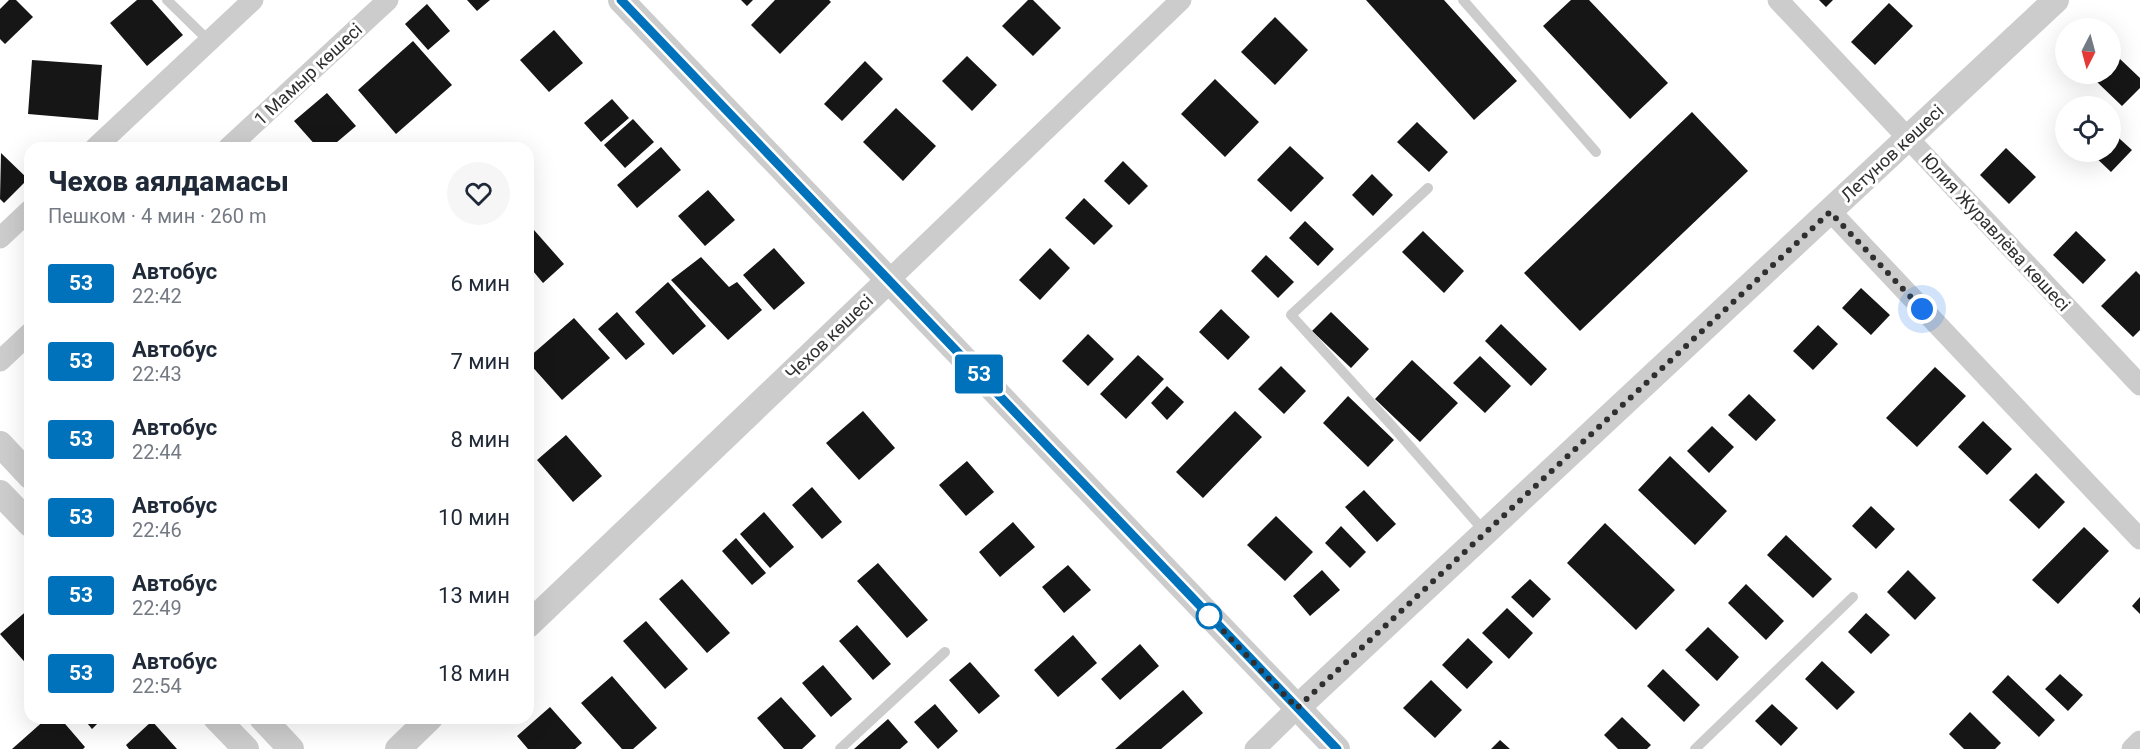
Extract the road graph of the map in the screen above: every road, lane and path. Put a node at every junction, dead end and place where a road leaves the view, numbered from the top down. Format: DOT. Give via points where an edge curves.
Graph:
graph roads {
  1 [pos="167,0"];
  2 [pos="253,0"];
  3 [pos="388,0"];
  4 [pos="621,0"];
  5 [pos="1181,0"];
  6 [pos="1463,0"];
  7 [pos="1778,0"];
  8 [pos="2056,0"];
  9 [pos="209,41"];
  10 [pos="1908,139"];
  11 [pos="101,142"];
  12 [pos="234,142"];
  13 [pos="1596,152"];
  14 [pos="1428,188"];
  15 [pos="1830,212"];
  16 [pos="24,216"];
  17 [pos="0,238"];
  18 [pos="889,280"];
  19 [pos="24,339"];
  20 [pos="0,361"];
  21 [pos="2140,385"];
  22 [pos="0,444"];
  23 [pos="24,470"];
  24 [pos="0,493"];
  25 [pos="24,518"];
  26 [pos="1485,532"];
  27 [pos="2140,539"];
  28 [pos="1853,597"];
  29 [pos="534,619"];
  30 [pos="945,652"];
  31 [pos="1297,708"];
  32 [pos="222,724"];
  33 [pos="268,724"];
  34 [pos="424,724"];
  35 [pos="2140,741"];
  36 [pos="246,749"];
  37 [pos="291,749"];
  38 [pos="398,749"];
  39 [pos="840,749"];
  40 [pos="1255,749"];
  41 [pos="1337,749"];
  42 [pos="1695,749"];
  43 [pos="2132,749"];
  1 -- 9 [label="lane"];
  2 -- 9 [label="street"];
  3 -- 12 [label="street, 1 Мамыр көшесі"];
  4 -- 18 [label="street"];
  5 -- 18 [label="street, Чехов көшесі"];
  6 -- 13 [label="lane"];
  7 -- 10 [label="street, Юлия Журавлёва көшесі"];
  8 -- 10 [label="street, Летунов көшесі"];
  9 -- 11 [label="street"];
  10 -- 15 [label="street, Летунов көшесі"];
  10 -- 21 [label="street, Юлия Журавлёва көшесі"];
  14 -- 26 [label="lane" via="1292,315"];
  15 -- 26 [label="street, Летунов көшесі"];
  15 -- 27 [label="street"];
  16 -- 17 [label="street"];
  18 -- 29 [label="street, Чехов көшесі"];
  18 -- 31 [label="street"];
  19 -- 20 [label="street"];
  22 -- 23 [label="street"];
  24 -- 25 [label="street"];
  26 -- 31 [label="street, Летунов көшесі"];
  28 -- 42 [label="lane"];
  30 -- 39 [label="lane"];
  31 -- 40 [label="street, Летунов көшесі"];
  31 -- 41 [label="street"];
  32 -- 36 [label="street"];
  33 -- 37 [label="street"];
  34 -- 38 [label="street"];
  35 -- 43 [label="street"];
}
